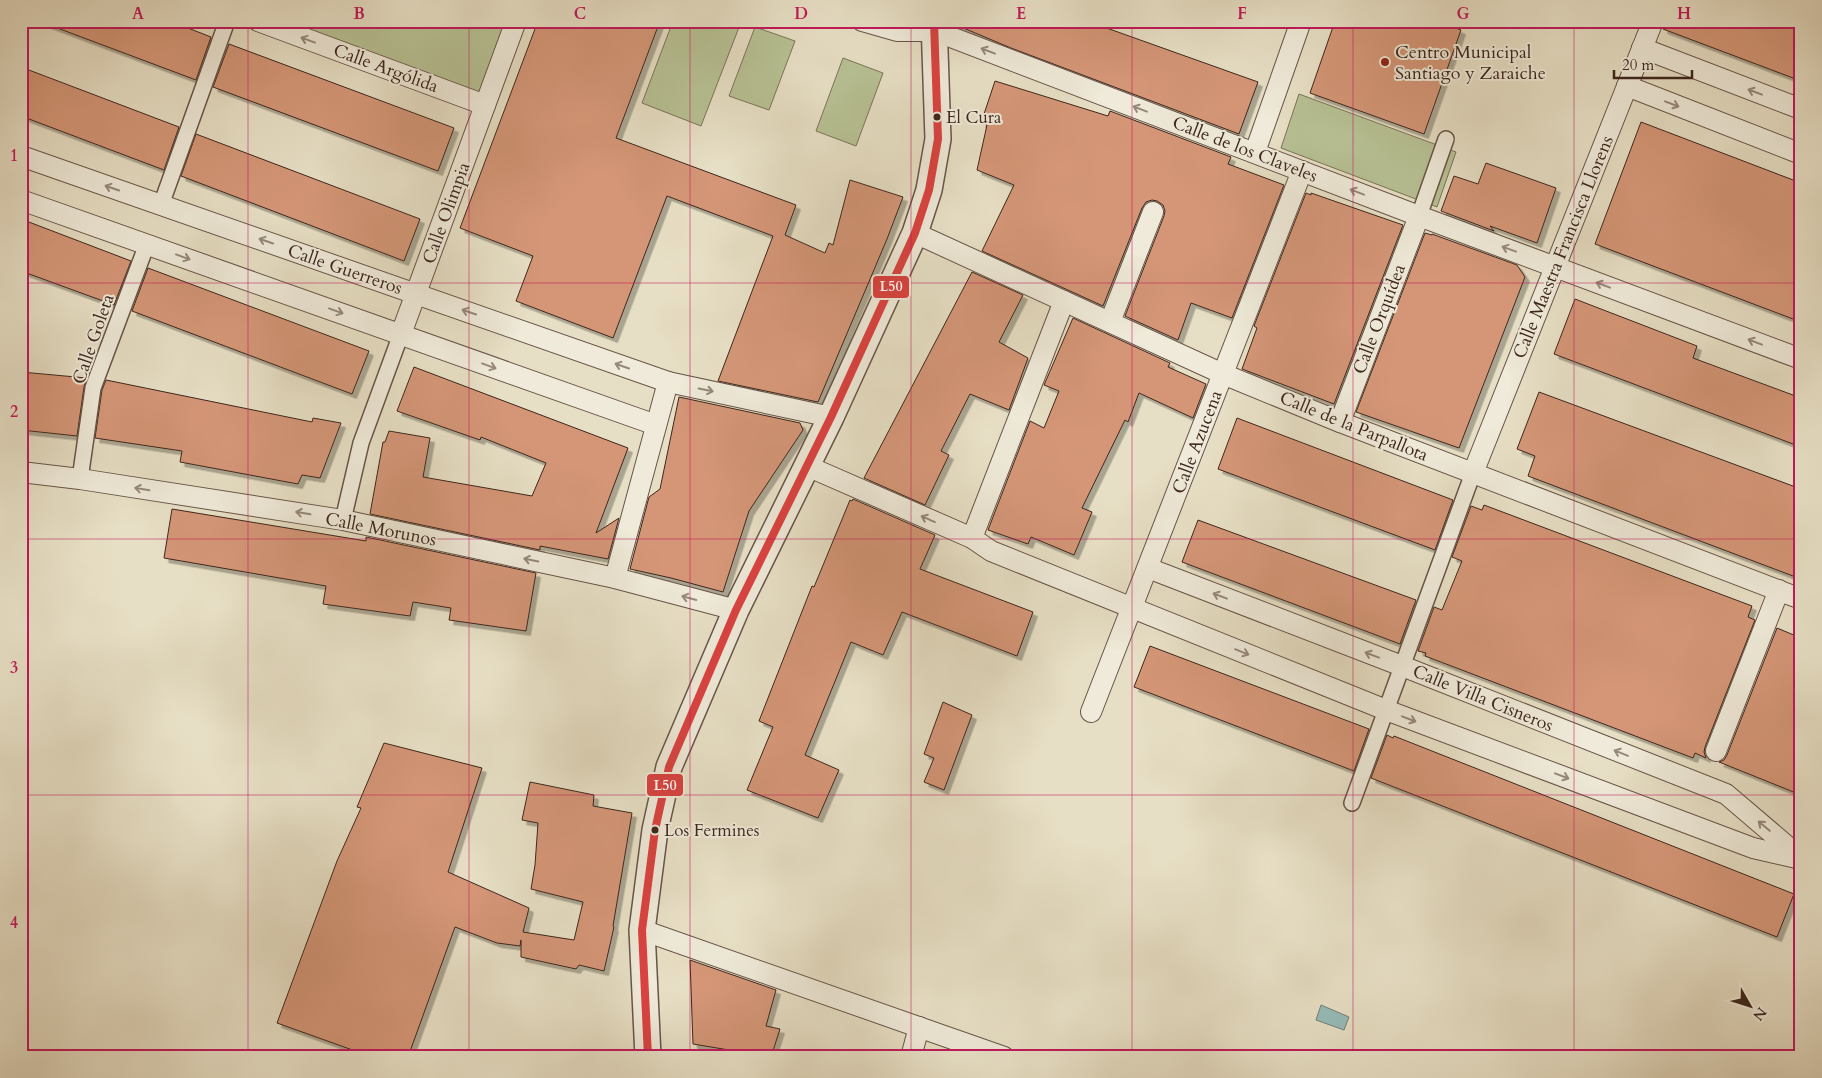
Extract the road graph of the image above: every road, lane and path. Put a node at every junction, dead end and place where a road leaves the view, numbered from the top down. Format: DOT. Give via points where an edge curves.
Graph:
graph roads {
  1 [pos="227,21"];
  2 [pos="258,21"];
  3 [pos="516,21"];
  4 [pos="862,21"];
  5 [pos="1301,21"];
  6 [pos="1653,21"];
  7 [pos="934,26"];
  8 [pos="1642,48"];
  9 [pos="1627,86"];
  10 [pos="486,105"];
  11 [pos="1801,109"];
  12 [pos="1446,139"];
  13 [pos="1255,152"];
  14 [pos="1801,154"];
  15 [pos="21,156"];
  16 [pos="1302,171"];
  17 [pos="21,200"];
  18 [pos="161,205"];
  19 [pos="1153,212"];
  20 [pos="1419,216"];
  21 [pos="915,233"];
  22 [pos="147,244"];
  23 [pos="1555,266"];
  24 [pos="416,294"];
  25 [pos="1064,301"];
  26 [pos="1110,322"];
  27 [pos="400,334"];
  28 [pos="1801,359"];
  29 [pos="1223,374"];
  30 [pos="668,382"];
  31 [pos="831,417"];
  32 [pos="1340,422"];
  33 [pos="656,425"];
  34 [pos="807,466"];
  35 [pos="21,472"];
  36 [pos="1473,473"];
  37 [pos="80,479"];
  38 [pos="343,520"];
  39 [pos="972,538"];
  40 [pos="1148,568"];
  41 [pos="615,578"];
  42 [pos="1779,590"];
  43 [pos="1801,599"];
  44 [pos="1132,608"];
  45 [pos="736,610"];
  46 [pos="1402,666"];
  47 [pos="1386,710"];
  48 [pos="1091,712"];
  49 [pos="1716,751"];
  50 [pos="1352,803"];
  51 [pos="1801,858"];
  52 [pos="642,930"];
  53 [pos="919,1027"];
  54 [pos="648,1057"];
  55 [pos="911,1057"];
  56 [pos="1004,1057"];
  1 -- 18 [label="street"];
  10 -- 2 [label="street, Calle Argólida, one-way"];
  3 -- 10 [label="street, Calle Olimpia"];
  4 -- 7 [label="street, Calle de los Claveles" via="897,30"];
  5 -- 13 [label="street"];
  6 -- 8 [label="street, Calle Maestra Francisca Llorens"];
  13 -- 7 [label="street, Calle de los Claveles, one-way"];
  7 -- 21 [label="street" via="938,139 929,190"];
  8 -- 9 [label="street, Calle Maestra Francisca Llorens"];
  11 -- 8 [label="street, one-way"];
  9 -- 14 [label="street, one-way"];
  9 -- 23 [label="street, Calle Maestra Francisca Llorens"];
  10 -- 24 [label="street, Calle Olimpia"];
  12 -- 20 [label="street"];
  13 -- 16 [label="street, Calle de los Claveles"];
  18 -- 15 [label="street, Calle Guerreros, one-way"];
  20 -- 16 [label="street, Calle de los Claveles, one-way"];
  16 -- 29 [label="street, Calle Azucena"];
  17 -- 22 [label="street"];
  24 -- 18 [label="street, Calle Guerreros, one-way"];
  19 -- 26 [label="street"];
  23 -- 20 [label="street, Calle de los Claveles, one-way"];
  20 -- 32 [label="street, Calle Orquídea"];
  21 -- 25 [label="street, Calle de la Parpallota"];
  21 -- 31 [label="street"];
  22 -- 27 [label="street, one-way"];
  22 -- 37 [label="street, Calle Goleta" via="93,388"];
  28 -- 23 [label="street, Calle de los Claveles, one-way"];
  23 -- 36 [label="street, Calle Maestra Francisca Llorens"];
  24 -- 27 [label="street, Calle Olimpia"];
  30 -- 24 [label="street, Calle Guerreros, one-way"];
  25 -- 26 [label="street, Calle de la Parpallota"];
  25 -- 39 [label="street"];
  26 -- 29 [label="street, Calle de la Parpallota"];
  27 -- 33 [label="street, one-way"];
  27 -- 38 [label="street, Calle Olimpia" via="361,443"];
  29 -- 32 [label="street, Calle de la Parpallota"];
  29 -- 40 [label="street, Calle Azucena"];
  30 -- 31 [label="street, Calle Guerreros, one-way"];
  30 -- 33 [label="street"];
  31 -- 34 [label="street"];
  32 -- 36 [label="street, Calle de la Parpallota"];
  33 -- 41 [label="street"];
  39 -- 34 [label="street, Calle Villa Cisneros, one-way"];
  34 -- 45 [label="street"];
  35 -- 37 [label="street, Calle Morunos"];
  36 -- 42 [label="street, Calle de la Parpallota"];
  36 -- 46 [label="street"];
  38 -- 37 [label="street, Calle Morunos, one-way"];
  41 -- 38 [label="street, Calle Morunos, one-way"];
  39 -- 44 [label="street, Calle Villa Cisneros" via="991,551"];
  40 -- 44 [label="street, Calle Azucena"];
  46 -- 40 [label="street, Calle Villa Cisneros, one-way"];
  45 -- 41 [label="street, Calle Morunos, one-way"];
  42 -- 43 [label="street, Calle de la Parpallota"];
  42 -- 49 [label="street"];
  44 -- 47 [label="street, Calle Villa Cisneros, one-way"];
  44 -- 48 [label="street, Calle Azucena"];
  45 -- 52 [label="street" via="669,767 655,830"];
  46 -- 47 [label="street"];
  51 -- 46 [label="street, Calle Villa Cisneros, one-way" via="1726,794"];
  47 -- 50 [label="street"];
  47 -- 51 [label="street, Calle Villa Cisneros, one-way" via="1753,848"];
  52 -- 53 [label="street"];
  52 -- 54 [label="street"];
  53 -- 55 [label="street"];
  53 -- 56 [label="street"];
}
